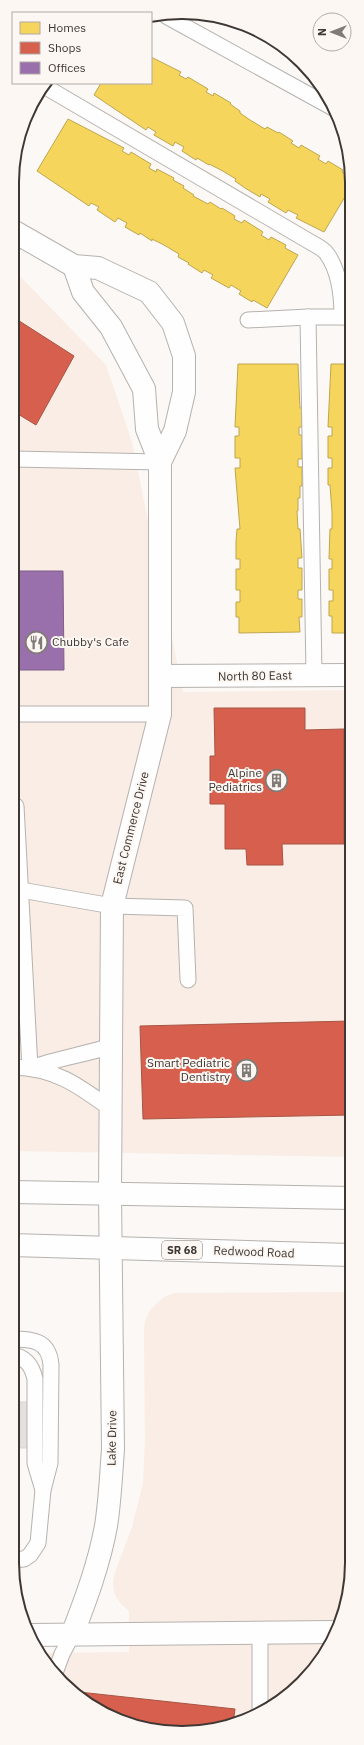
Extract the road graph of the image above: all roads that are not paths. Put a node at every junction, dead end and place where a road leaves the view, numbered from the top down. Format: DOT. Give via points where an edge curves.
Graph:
graph roads {
  1 [pos="171,19"];
  2 [pos="48,88"];
  3 [pos="324,103"];
  4 [pos="19,234"];
  5 [pos="74,266"];
  6 [pos="345,307"];
  7 [pos="308,317"];
  8 [pos="345,317"];
  9 [pos="248,320"];
  10 [pos="19,460"];
  11 [pos="160,462"];
  12 [pos="314,675"];
  13 [pos="345,675"];
  14 [pos="160,676"];
  15 [pos="19,714"];
  16 [pos="160,714"];
  17 [pos="19,890"];
  18 [pos="112,906"];
  19 [pos="19,917"];
  20 [pos="188,980"];
  21 [pos="112,1046"];
  22 [pos="19,1067"];
  23 [pos="30,1068"];
  24 [pos="111,1108"];
  25 [pos="19,1192"];
  26 [pos="110,1194"];
  27 [pos="345,1198"];
  28 [pos="19,1246"];
  29 [pos="111,1248"];
  30 [pos="345,1255"];
  31 [pos="19,1339"];
  32 [pos="19,1357"];
  33 [pos="43,1490"];
  34 [pos="19,1559"];
  35 [pos="260,1632"];
  36 [pos="330,1632"];
  37 [pos="36,1635"];
  38 [pos="72,1635"];
  39 [pos="57,1668"];
  40 [pos="260,1706"];
  1 -- 3 [label="lane"];
  2 -- 6 [label="lane" via="327,253 337,276"];
  4 -- 5 [label="street"];
  5 -- 11 [label="street" via="83,292 111,327 144,389 147,429"];
  5 -- 11 [label="street" via="98,268 149,292 173,323 184,356 184,392 175,431"];
  7 -- 8 [label="lane"];
  7 -- 9 [label="lane"];
  7 -- 12 [label="lane"];
  10 -- 11 [label="lane"];
  11 -- 14 [label="street, East Commerce Drive"];
  12 -- 13 [label="street, North 80 East"];
  12 -- 14 [label="street, North 80 East"];
  14 -- 16 [label="street, East Commerce Drive"];
  15 -- 16 [label="lane"];
  16 -- 18 [label="street, East Commerce Drive"];
  17 -- 18 [label="lane"];
  18 -- 20 [label="lane" via="185,908"];
  18 -- 21 [label="street, East Commerce Drive"];
  19 -- 23 [label="lane"];
  21 -- 23 [label="lane"];
  21 -- 24 [label="street, East Commerce Drive"];
  22 -- 23 [label="lane"];
  23 -- 24 [label="lane" via="76,1084"];
  24 -- 26 [label="street, East Commerce Drive"];
  25 -- 26 [label="street"];
  26 -- 27 [label="street"];
  26 -- 29 [label="street, Lake Drive"];
  28 -- 29 [label="street, Redwood Road / SR 68"];
  29 -- 30 [label="street, Redwood Road / SR 68"];
  29 -- 38 [label="street, Lake Drive" via="111,1488 98,1564"];
  31 -- 33 [label="lane" via="38,1342 50,1358 50,1463"];
  32 -- 33 [label="lane" via="33,1370 35,1379 35,1463"];
  33 -- 34 [label="lane" via="38,1543 30,1555"];
  35 -- 36 [label="street"];
  35 -- 38 [label="street"];
  35 -- 40 [label="lane"];
  37 -- 38 [label="street"];
  38 -- 39 [label="lane"];
}
